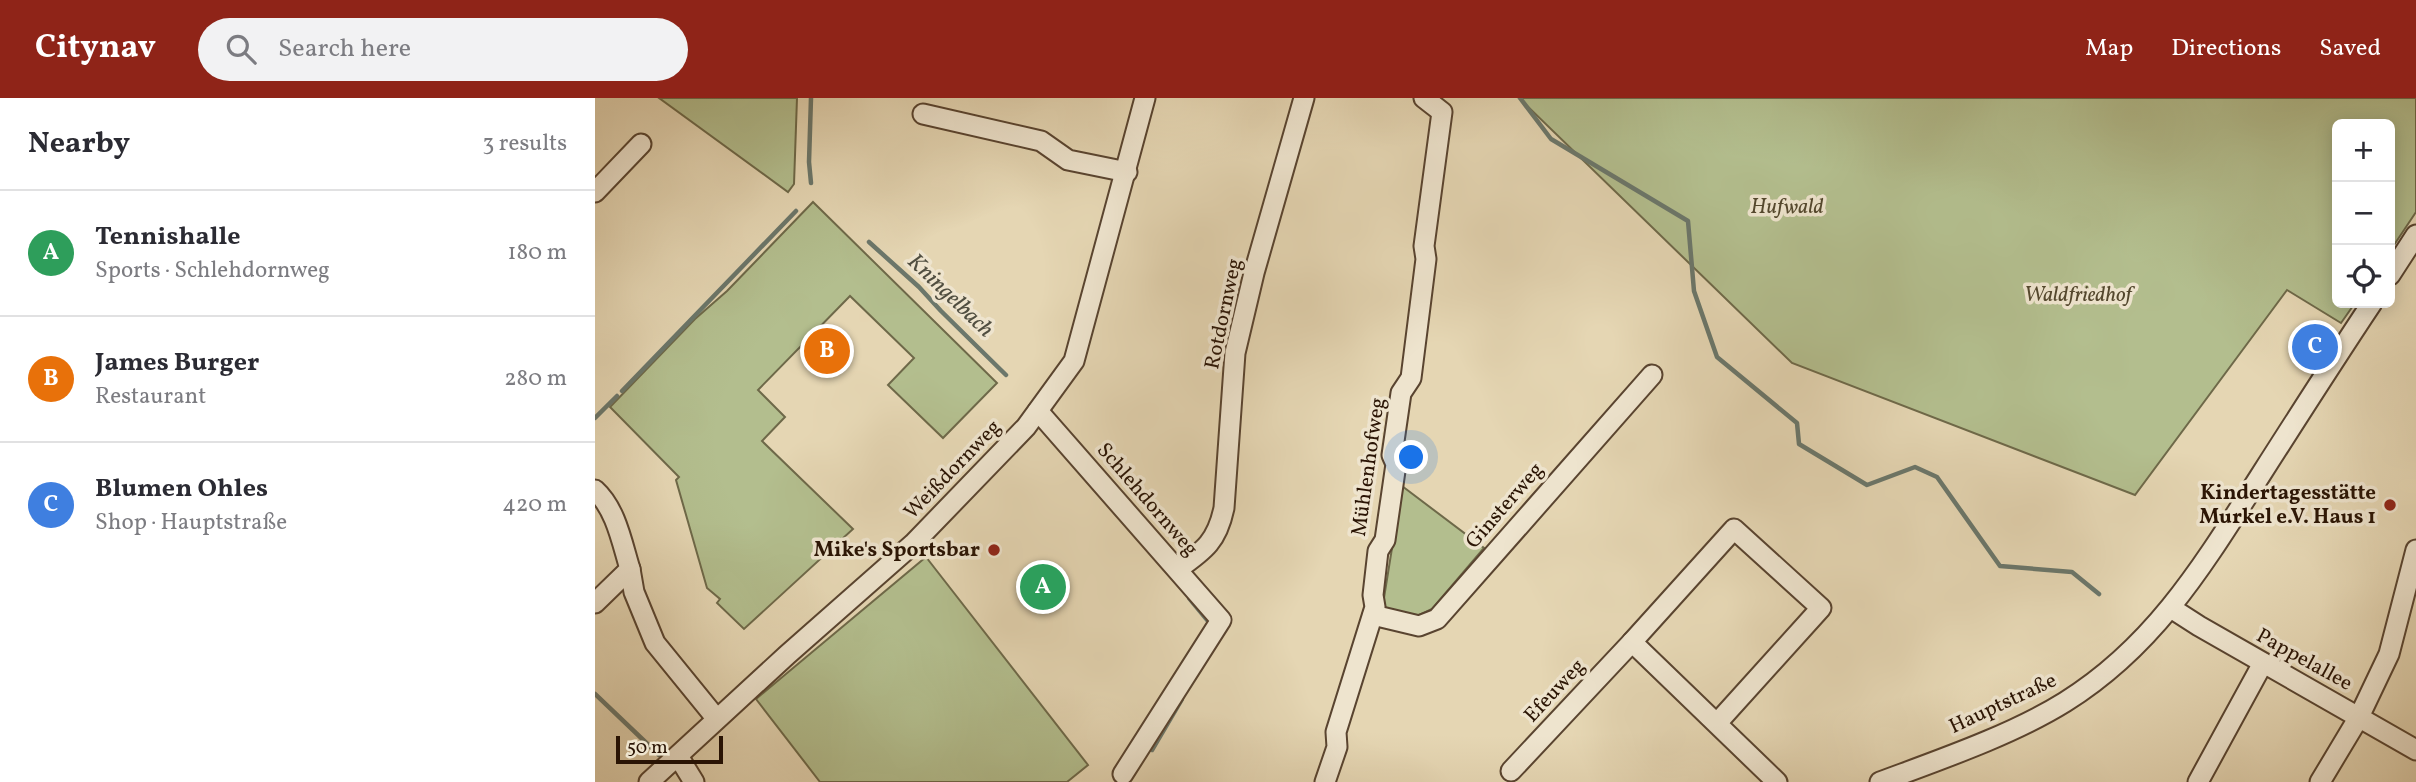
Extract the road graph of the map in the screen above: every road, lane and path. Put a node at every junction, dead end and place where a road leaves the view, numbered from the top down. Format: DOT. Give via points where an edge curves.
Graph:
graph roads {
  1 [pos="1145,98"];
  2 [pos="1304,98"];
  3 [pos="1424,98"];
  4 [pos="923,114"];
  5 [pos="642,144"];
  6 [pos="1127,172"];
  7 [pos="595,192"];
  8 [pos="2416,235"];
  9 [pos="2395,267"];
  10 [pos="2369,308"];
  11 [pos="1652,375"];
  12 [pos="1038,411"];
  13 [pos="595,490"];
  14 [pos="2416,550"];
  15 [pos="629,569"];
  16 [pos="1178,569"];
  17 [pos="595,603"];
  18 [pos="2171,608"];
  19 [pos="1373,615"];
  20 [pos="1632,642"];
  21 [pos="2263,663"];
  22 [pos="2359,717"];
  23 [pos="716,718"];
  24 [pos="1718,722"];
  25 [pos="2416,750"];
  26 [pos="678,756"];
  27 [pos="1511,771"];
  28 [pos="1123,774"];
  29 [pos="649,782"];
  30 [pos="694,782"];
  31 [pos="1325,782"];
  32 [pos="1777,782"];
  33 [pos="1880,782"];
  34 [pos="2198,782"];
  35 [pos="2320,782"];
  1 -- 6 [label="street, Weißdornweg"];
  2 -- 16 [label="street, Rotdornweg" via="1235,353 1220,526 1214,540"];
  3 -- 19 [label="street, Mühlenhofweg" via="1442,112 1411,378 1401,393 1392,455 1396,464 1385,540 1378,551"];
  4 -- 6 [label="street" via="1041,141 1068,160"];
  5 -- 7 [label="street"];
  6 -- 12 [label="street, Weißdornweg" via="1074,361"];
  8 -- 9 [label="street"];
  10 -- 18 [label="street, Hauptstraße"];
  11 -- 19 [label="street, Ginsterweg" via="1437,619 1419,626"];
  12 -- 16 [label="street, Schlehdornweg"];
  12 -- 23 [label="street, Weißdornweg" via="913,544"];
  13 -- 15 [label="street" via="604,498 620,535"];
  14 -- 22 [label="street" via="2389,654"];
  15 -- 17 [label="street"];
  15 -- 23 [label="street" via="655,643"];
  16 -- 28 [label="street, Schlehdornweg" via="1221,620"];
  18 -- 21 [label="street, Pappelallee"];
  18 -- 33 [label="street, Hauptstraße" via="2117,663 2063,703 2019,726"];
  19 -- 31 [label="street, Mühlenhofweg"];
  20 -- 24 [label="street"];
  20 -- 24 [label="street, Efeuweg" via="1734,529 1821,608"];
  20 -- 27 [label="street, Efeuweg"];
  21 -- 22 [label="street, Pappelallee"];
  21 -- 34 [label="street"];
  22 -- 25 [label="street, Pappelallee"];
  22 -- 35 [label="street"];
  23 -- 26 [label="street, Weißdornweg"];
  24 -- 32 [label="street"];
  26 -- 29 [label="street, Weißdornweg"];
  26 -- 30 [label="street"];
}
